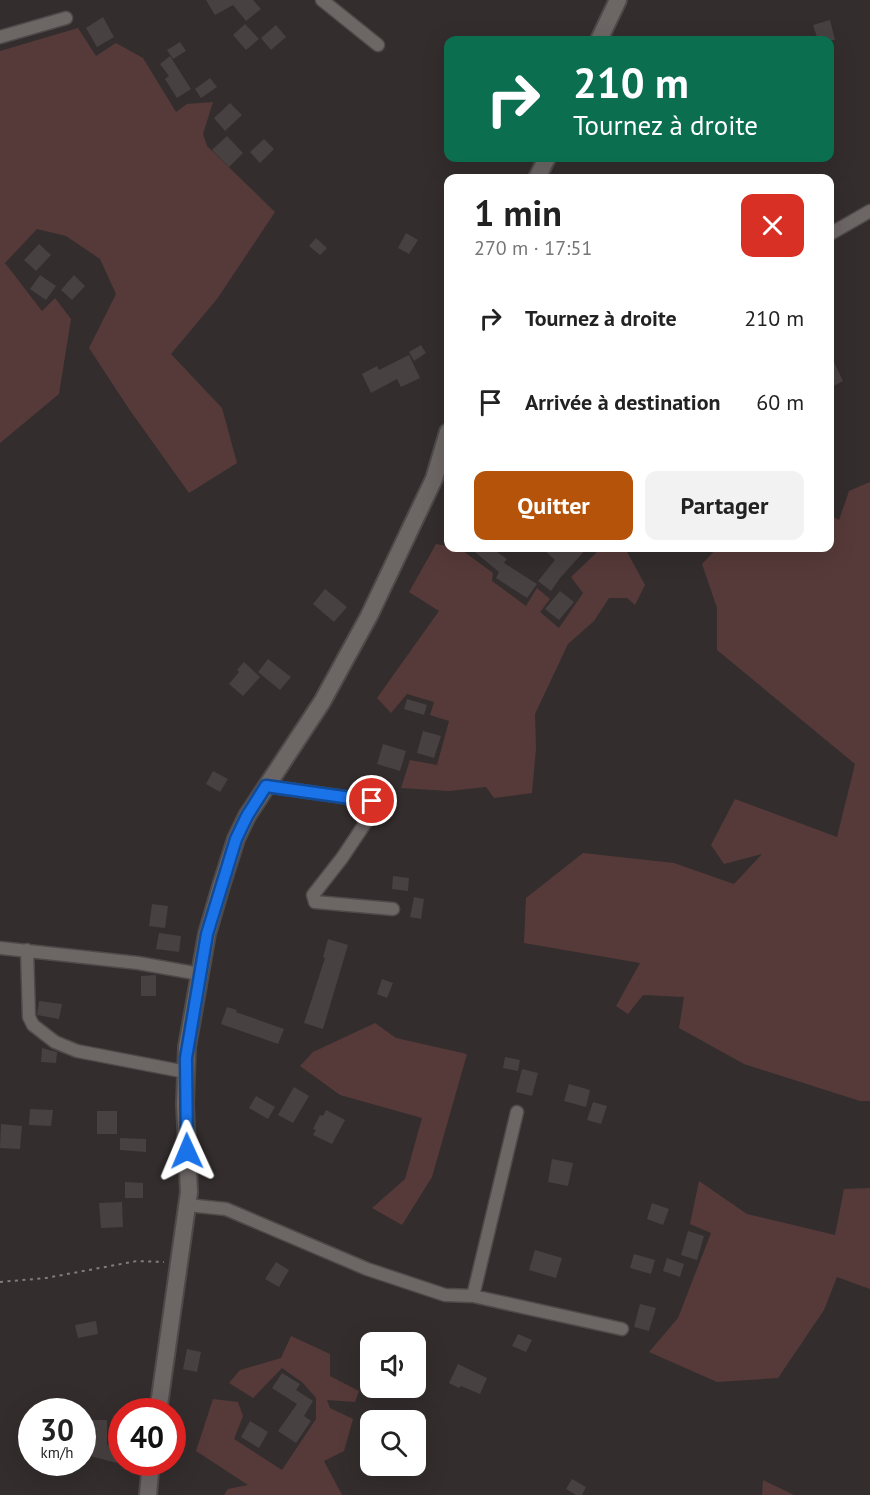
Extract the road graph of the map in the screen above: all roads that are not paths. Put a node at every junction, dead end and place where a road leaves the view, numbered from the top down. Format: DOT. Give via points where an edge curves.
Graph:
graph roads {
  1 [pos="322,0"];
  2 [pos="618,0"];
  3 [pos="66,18"];
  4 [pos="601,36"];
  5 [pos="0,37"];
  6 [pos="378,45"];
  7 [pos="870,211"];
  8 [pos="834,232"];
  9 [pos="444,463"];
  10 [pos="266,786"];
  11 [pos="393,909"];
  12 [pos="0,948"];
  13 [pos="27,950"];
  14 [pos="200,974"];
  15 [pos="186,1072"];
  16 [pos="517,1112"];
  17 [pos="188,1204"];
  18 [pos="472,1296"];
  19 [pos="622,1329"];
  20 [pos="160,1398"];
  21 [pos="150,1476"];
  22 [pos="148,1495"];
  1 -- 6 [label="street"];
  2 -- 4 [label="street"];
  3 -- 5 [label="street"];
  7 -- 8 [label="street"];
  9 -- 10 [label="street" via="332,687"];
  10 -- 11 [label="street" via="372,801 374,810 312,898 315,902"];
  10 -- 14 [label="street" via="247,816 228,862"];
  12 -- 13 [label="street"];
  13 -- 14 [label="street"];
  13 -- 15 [label="street" via="29,1017 55,1042 77,1051"];
  14 -- 15 [label="street"];
  15 -- 17 [label="street"];
  16 -- 18 [label="street"];
  17 -- 18 [label="street" via="226,1209 367,1269 445,1295"];
  17 -- 20 [label="street"];
  18 -- 19 [label="street"];
  21 -- 22 [label="street"];
}
